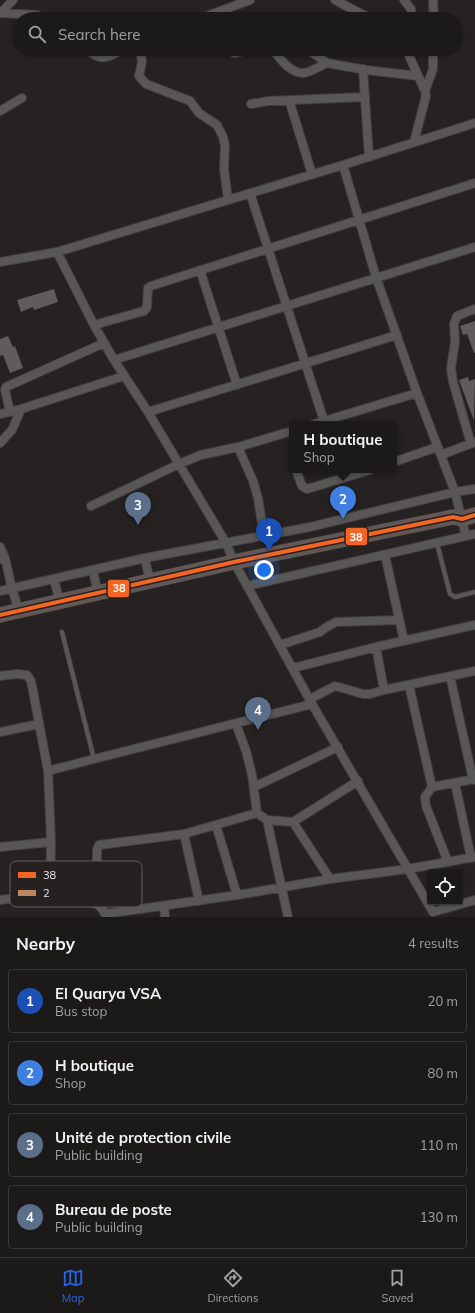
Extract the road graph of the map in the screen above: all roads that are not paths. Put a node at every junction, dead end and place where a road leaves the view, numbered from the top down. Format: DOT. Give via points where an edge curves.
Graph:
graph roads {
  1 [pos="13,0"];
  2 [pos="250,0"];
  3 [pos="335,0"];
  4 [pos="404,0"];
  5 [pos="433,0"];
  6 [pos="218,12"];
  7 [pos="358,12"];
  8 [pos="411,12"];
  9 [pos="434,12"];
  10 [pos="1,13"];
  11 [pos="12,14"];
  12 [pos="96,56"];
  13 [pos="111,56"];
  14 [pos="142,56"];
  15 [pos="278,56"];
  16 [pos="317,56"];
  17 [pos="409,56"];
  18 [pos="433,56"];
  19 [pos="327,63"];
  20 [pos="363,69"];
  21 [pos="418,76"];
  22 [pos="425,91"];
  23 [pos="365,97"];
  24 [pos="22,98"];
  25 [pos="289,100"];
  26 [pos="251,104"];
  27 [pos="0,110"];
  28 [pos="475,122"];
  29 [pos="414,142"];
  30 [pos="369,157"];
  31 [pos="343,165"];
  32 [pos="312,174"];
  33 [pos="475,183"];
  34 [pos="250,193"];
  35 [pos="228,200"];
  36 [pos="359,220"];
  37 [pos="475,247"];
  38 [pos="269,248"];
  39 [pos="57,252"];
  40 [pos="0,262"];
  41 [pos="200,270"];
  42 [pos="376,277"];
  43 [pos="287,306"];
  44 [pos="475,309"];
  45 [pos="94,325"];
  46 [pos="219,327"];
  47 [pos="396,335"];
  48 [pos="104,343"];
  49 [pos="114,360"];
  50 [pos="305,364"];
  51 [pos="124,376"];
  52 [pos="237,385"];
  53 [pos="417,393"];
  54 [pos="21,409"];
  55 [pos="10,412"];
  56 [pos="148,412"];
  57 [pos="0,414"];
  58 [pos="324,421"];
  59 [pos="289,432"];
  60 [pos="0,443"];
  61 [pos="473,443"];
  62 [pos="238,447"];
  63 [pos="439,451"];
  64 [pos="397,461"];
  65 [pos="179,464"];
  66 [pos="297,473"];
  67 [pos="360,473"];
  68 [pos="475,489"];
  69 [pos="455,492"];
  70 [pos="475,505"];
  71 [pos="91,506"];
  72 [pos="463,515"];
  73 [pos="475,534"];
  74 [pos="264,536"];
  75 [pos="466,536"];
  76 [pos="226,543"];
  77 [pos="437,543"];
  78 [pos="0,547"];
  79 [pos="386,555"];
  80 [pos="2,558"];
  81 [pos="145,558"];
  82 [pos="234,562"];
  83 [pos="93,571"];
  84 [pos="54,580"];
  85 [pos="150,582"];
  86 [pos="247,586"];
  87 [pos="12,589"];
  88 [pos="0,592"];
  89 [pos="475,592"];
  90 [pos="98,594"];
  91 [pos="60,602"];
  92 [pos="19,611"];
  93 [pos="0,615"];
  94 [pos="399,620"];
  95 [pos="475,625"];
  96 [pos="62,632"];
  97 [pos="404,640"];
  98 [pos="280,645"];
  99 [pos="376,647"];
  100 [pos="293,668"];
  101 [pos="475,671"];
  102 [pos="0,676"];
  103 [pos="450,676"];
  104 [pos="409,685"];
  105 [pos="384,690"];
  106 [pos="311,702"];
  107 [pos="39,724"];
  108 [pos="236,724"];
  109 [pos="0,732"];
  110 [pos="338,747"];
  111 [pos="94,759"];
  112 [pos="48,772"];
  113 [pos="474,780"];
  114 [pos="358,781"];
  115 [pos="455,783"];
  116 [pos="254,787"];
  117 [pos="432,787"];
  118 [pos="257,813"];
  119 [pos="267,820"];
  120 [pos="293,822"];
  121 [pos="216,826"];
  122 [pos="184,834"];
  123 [pos="51,842"];
  124 [pos="0,847"];
  125 [pos="473,857"];
  126 [pos="51,861"];
  127 [pos="97,861"];
  128 [pos="448,862"];
  129 [pos="408,869"];
  130 [pos="330,879"];
  131 [pos="281,888"];
  132 [pos="237,895"];
  133 [pos="10,899"];
  134 [pos="0,900"];
  135 [pos="475,900"];
  136 [pos="199,901"];
  137 [pos="164,906"];
  138 [pos="100,907"];
  139 [pos="432,914"];
  140 [pos="105,916"];
  141 [pos="165,917"];
  142 [pos="288,917"];
  1 -- 10 [label="street"];
  2 -- 6 [label="street"];
  3 -- 7 [label="street"];
  4 -- 8 [label="street"];
  5 -- 9 [label="street"];
  10 -- 11 [label="street"];
  12 -- 13 [label="street"];
  14 -- 35 [label="street" via="139,76 143,82 190,101 199,113 217,125 225,145 224,169"];
  15 -- 19 [label="street" via="291,70 304,73"];
  16 -- 19 [label="street"];
  17 -- 21 [label="street"];
  18 -- 22 [label="street" via="433,70"];
  19 -- 20 [label="street"];
  20 -- 21 [label="street"];
  20 -- 23 [label="street"];
  21 -- 22 [label="street"];
  22 -- 29 [label="street" via="425,101"];
  23 -- 25 [label="street"];
  23 -- 30 [label="street"];
  24 -- 27 [label="street"];
  25 -- 26 [label="street"];
  25 -- 32 [label="street"];
  28 -- 29 [label="street"];
  29 -- 30 [label="street"];
  30 -- 31 [label="street"];
  31 -- 32 [label="street"];
  31 -- 36 [label="street"];
  32 -- 34 [label="street"];
  33 -- 36 [label="street"];
  34 -- 35 [label="street"];
  34 -- 38 [label="street"];
  35 -- 39 [label="street"];
  36 -- 38 [label="street"];
  36 -- 42 [label="street"];
  37 -- 42 [label="street"];
  38 -- 41 [label="street"];
  38 -- 43 [label="street"];
  39 -- 40 [label="street"];
  39 -- 45 [label="street"];
  41 -- 45 [label="street" via="149,286 147,307 144,311"];
  41 -- 46 [label="street"];
  42 -- 43 [label="street"];
  42 -- 47 [label="street"];
  43 -- 46 [label="street"];
  43 -- 50 [label="street"];
  44 -- 61 [label="street" via="455,318 451,368"];
  45 -- 48 [label="street"];
  46 -- 49 [label="street"];
  46 -- 52 [label="street"];
  47 -- 50 [label="street"];
  47 -- 53 [label="street"];
  48 -- 49 [label="street"];
  48 -- 55 [label="street" via="6,387"];
  49 -- 51 [label="street"];
  50 -- 52 [label="street"];
  50 -- 58 [label="street"];
  51 -- 54 [label="street"];
  51 -- 56 [label="street"];
  52 -- 56 [label="street"];
  53 -- 58 [label="street"];
  53 -- 63 [label="street"];
  54 -- 55 [label="street"];
  54 -- 60 [label="street" via="12,430"];
  55 -- 57 [label="street"];
  56 -- 65 [label="street"];
  59 -- 62 [label="street"];
  61 -- 63 [label="street"];
  62 -- 65 [label="street" via="201,455"];
  62 -- 74 [label="street" via="258,498"];
  63 -- 64 [label="street"];
  63 -- 69 [label="street"];
  65 -- 71 [label="street"];
  65 -- 76 [label="street"];
  66 -- 67 [label="street" via="302,486 307,489"];
  68 -- 69 [label="street"];
  69 -- 72 [label="street"];
  69 -- 74 [label="street"];
  70 -- 72 [label="highway"];
  72 -- 75 [label="street"];
  72 -- 82 [label="highway"];
  73 -- 75 [label="street"];
  74 -- 76 [label="street"];
  75 -- 77 [label="street"];
  76 -- 81 [label="street"];
  76 -- 82 [label="street"];
  77 -- 79 [label="street"];
  77 -- 89 [label="lane" via="450,594 455,597"];
  78 -- 80 [label="street"];
  79 -- 86 [label="street"];
  79 -- 94 [label="street"];
  80 -- 87 [label="street"];
  81 -- 83 [label="street"];
  81 -- 85 [label="street"];
  82 -- 85 [label="highway"];
  82 -- 86 [label="street"];
  83 -- 84 [label="street"];
  83 -- 90 [label="street"];
  84 -- 87 [label="street"];
  84 -- 91 [label="street"];
  85 -- 90 [label="highway"];
  86 -- 98 [label="street"];
  87 -- 88 [label="street"];
  87 -- 92 [label="street"];
  90 -- 91 [label="highway"];
  91 -- 92 [label="highway"];
  92 -- 93 [label="highway"];
  94 -- 97 [label="street"];
  94 -- 98 [label="street" via="336,622 320,632"];
  95 -- 97 [label="street"];
  96 -- 111 [label="lane"];
  97 -- 99 [label="street"];
  98 -- 100 [label="street"];
  99 -- 100 [label="street"];
  99 -- 105 [label="street"];
  100 -- 106 [label="street"];
  101 -- 103 [label="street"];
  102 -- 107 [label="street" via="27,675 31,681"];
  103 -- 104 [label="street"];
  103 -- 113 [label="street"];
  104 -- 105 [label="street"];
  104 -- 117 [label="street"];
  105 -- 106 [label="street" via="363,694 335,686"];
  106 -- 108 [label="street"];
  106 -- 110 [label="street"];
  107 -- 109 [label="street"];
  107 -- 112 [label="street"];
  108 -- 111 [label="street"];
  108 -- 116 [label="street" via="246,751"];
  110 -- 114 [label="street"];
  110 -- 116 [label="street"];
  111 -- 112 [label="street"];
  112 -- 123 [label="street"];
  113 -- 115 [label="street"];
  114 -- 120 [label="street"];
  114 -- 129 [label="street"];
  115 -- 117 [label="street"];
  115 -- 125 [label="street"];
  116 -- 118 [label="street"];
  117 -- 128 [label="street" via="425,797 426,806"];
  118 -- 119 [label="street"];
  118 -- 121 [label="street"];
  119 -- 120 [label="street"];
  119 -- 131 [label="street"];
  120 -- 130 [label="street"];
  121 -- 122 [label="street"];
  121 -- 132 [label="street"];
  122 -- 127 [label="street" via="99,845"];
  122 -- 136 [label="street"];
  123 -- 124 [label="street"];
  123 -- 126 [label="street"];
  125 -- 128 [label="street"];
  128 -- 129 [label="street"];
  129 -- 130 [label="street"];
  129 -- 139 [label="street"];
  130 -- 131 [label="street"];
  131 -- 132 [label="street"];
  131 -- 142 [label="street"];
  132 -- 136 [label="street"];
  133 -- 134 [label="street"];
  135 -- 139 [label="street"];
  136 -- 137 [label="street"];
  137 -- 140 [label="street"];
  137 -- 141 [label="street"];
  138 -- 140 [label="street"];
}
